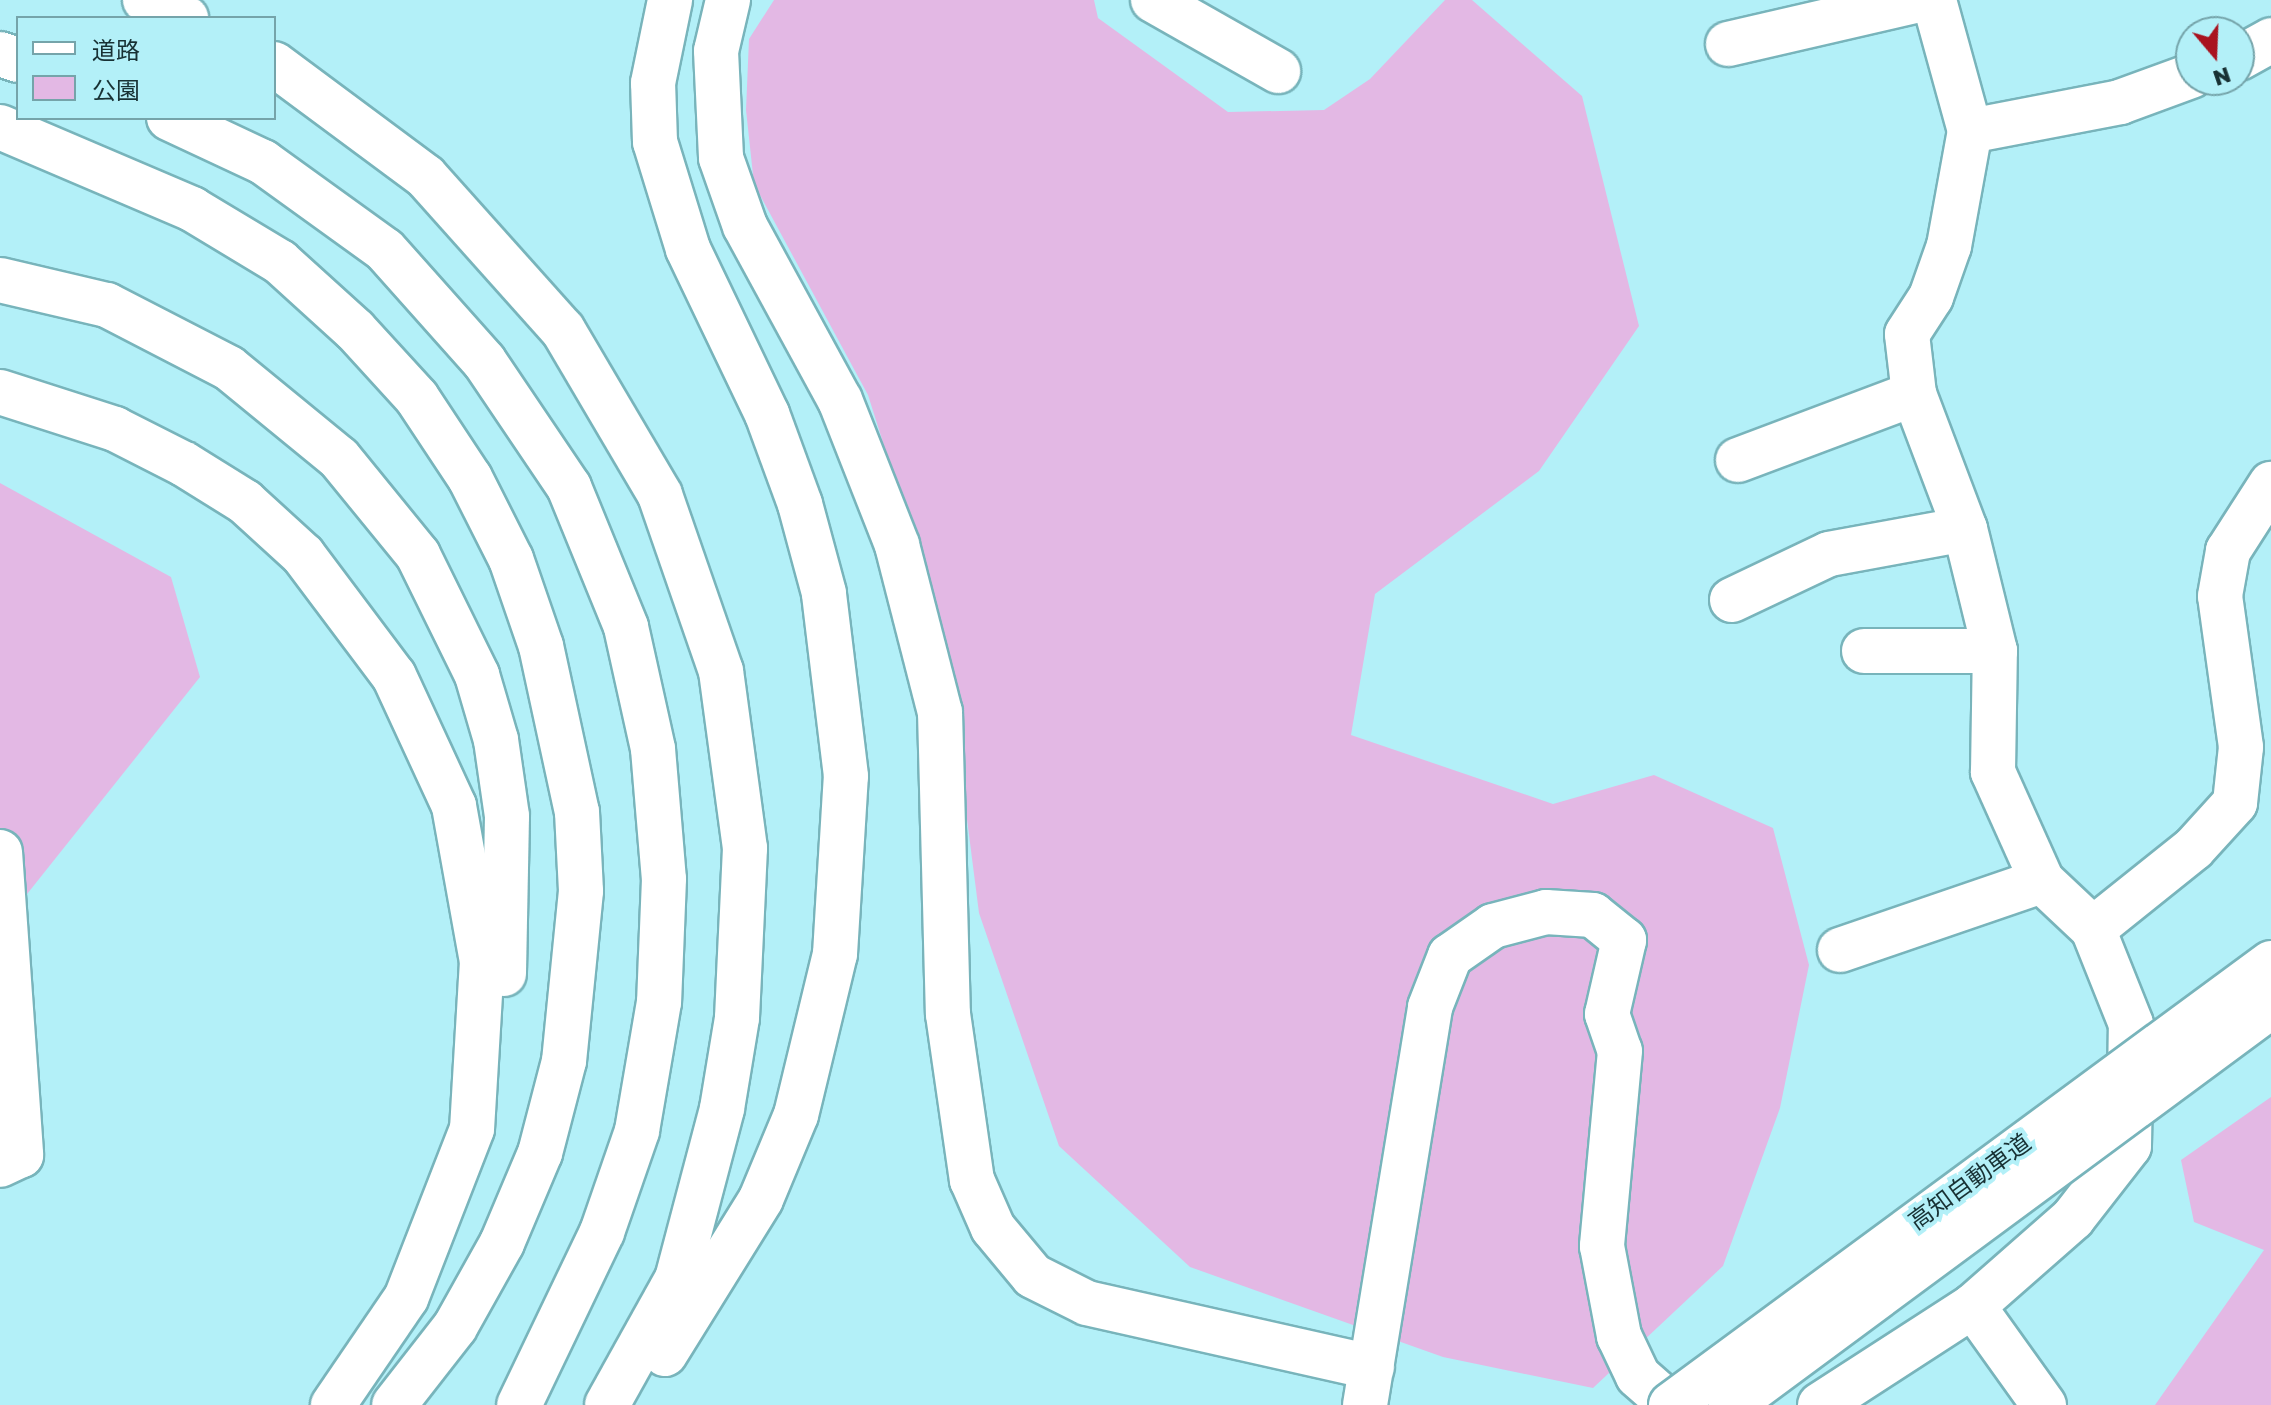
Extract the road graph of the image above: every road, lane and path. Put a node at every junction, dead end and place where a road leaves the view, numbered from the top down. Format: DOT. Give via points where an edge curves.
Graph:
graph roads {
  1 [pos="145,0"];
  2 [pos="670,0"];
  3 [pos="728,0"];
  4 [pos="1153,0"];
  5 [pos="1919,0"];
  6 [pos="1934,0"];
  7 [pos="181,16"];
  8 [pos="1728,44"];
  9 [pos="276,65"];
  10 [pos="1278,71"];
  11 [pos="2175,82"];
  12 [pos="173,120"];
  13 [pos="0,127"];
  14 [pos="1970,131"];
  15 [pos="0,280"];
  16 [pos="0,392"];
  17 [pos="1914,394"];
  18 [pos="1738,460"];
  19 [pos="2271,484"];
  20 [pos="1965,529"];
  21 [pos="1732,600"];
  22 [pos="1864,651"];
  23 [pos="1995,651"];
  24 [pos="0,852"];
  25 [pos="2042,881"];
  26 [pos="2093,929"];
  27 [pos="1840,950"];
  28 [pos="2271,963"];
  29 [pos="2271,1006"];
  30 [pos="472,1129"];
  31 [pos="0,1165"];
  32 [pos="1973,1306"];
  33 [pos="1369,1386"];
  34 [pos="333,1405"];
  35 [pos="394,1405"];
  36 [pos="519,1405"];
  37 [pos="607,1405"];
  38 [pos="624,1405"];
  39 [pos="1671,1405"];
  40 [pos="1731,1405"];
  41 [pos="1820,1405"];
  42 [pos="2044,1405"];
  1 -- 7 [label="main road"];
  2 -- 38 [label="main road" via="653,83 655,142 688,249 767,414 824,593 840,690 846,864 820,1035 796,1115 720,1274"];
  3 -- 33 [label="main road" via="716,51 721,158 745,226 846,414 897,545 940,712 948,1014 972,1180 993,1228 1033,1276 1087,1303"];
  4 -- 10 [label="main road"];
  5 -- 8 [label="main road"];
  6 -- 14 [label="main road"];
  9 -- 37 [label="main road" via="426,177 563,330 660,495 721,671 745,848 737,1018 719,1123 677,1279"];
  11 -- 14 [label="main road" via="2120,102"];
  12 -- 36 [label="main road" via="263,162 385,250 484,361 569,487 626,627 655,778 664,879 659,1002 637,1131 602,1232"];
  13 -- 35 [label="main road" via="192,209 280,262 355,330 417,398 470,478 511,559 541,646 577,812 581,891 564,1061 540,1153 502,1243 455,1327"];
  14 -- 17 [label="main road" via="1949,246 1931,297 1907,334"];
  15 -- 30 [label="main road" via="107,305 229,368 339,458 418,555 450,612 492,727 507,816 505,962"];
  16 -- 30 [label="main road" via="115,429 245,502 313,566 394,676 454,806 472,879 482,961"];
  17 -- 18 [label="main road"];
  17 -- 20 [label="main road"];
  19 -- 26 [label="main road" via="2228,551 2220,596 2241,747 2235,803 2194,848"];
  20 -- 21 [label="main road" via="1829,554"];
  20 -- 23 [label="main road"];
  22 -- 23 [label="main road"];
  23 -- 25 [label="main road" via="1993,772"];
  24 -- 31 [label="main road" via="21,1155"];
  25 -- 26 [label="main road"];
  25 -- 27 [label="main road"];
  26 -- 32 [label="main road" via="2131,1024 2129,1146 2073,1218"];
  28 -- 39 [label="main road, 高知自動車道, bridge"];
  29 -- 40 [label="main road, 高知自動車道, bridge"];
  30 -- 34 [label="main road" via="406,1298"];
  32 -- 41 [label="main road"];
  32 -- 42 [label="main road"];
  33 -- 39 [label="main road" via="1430,1007 1450,956 1493,926 1546,912 1593,915 1624,940 1607,1014 1620,1064 1602,1246 1619,1336 1638,1376"];
}
